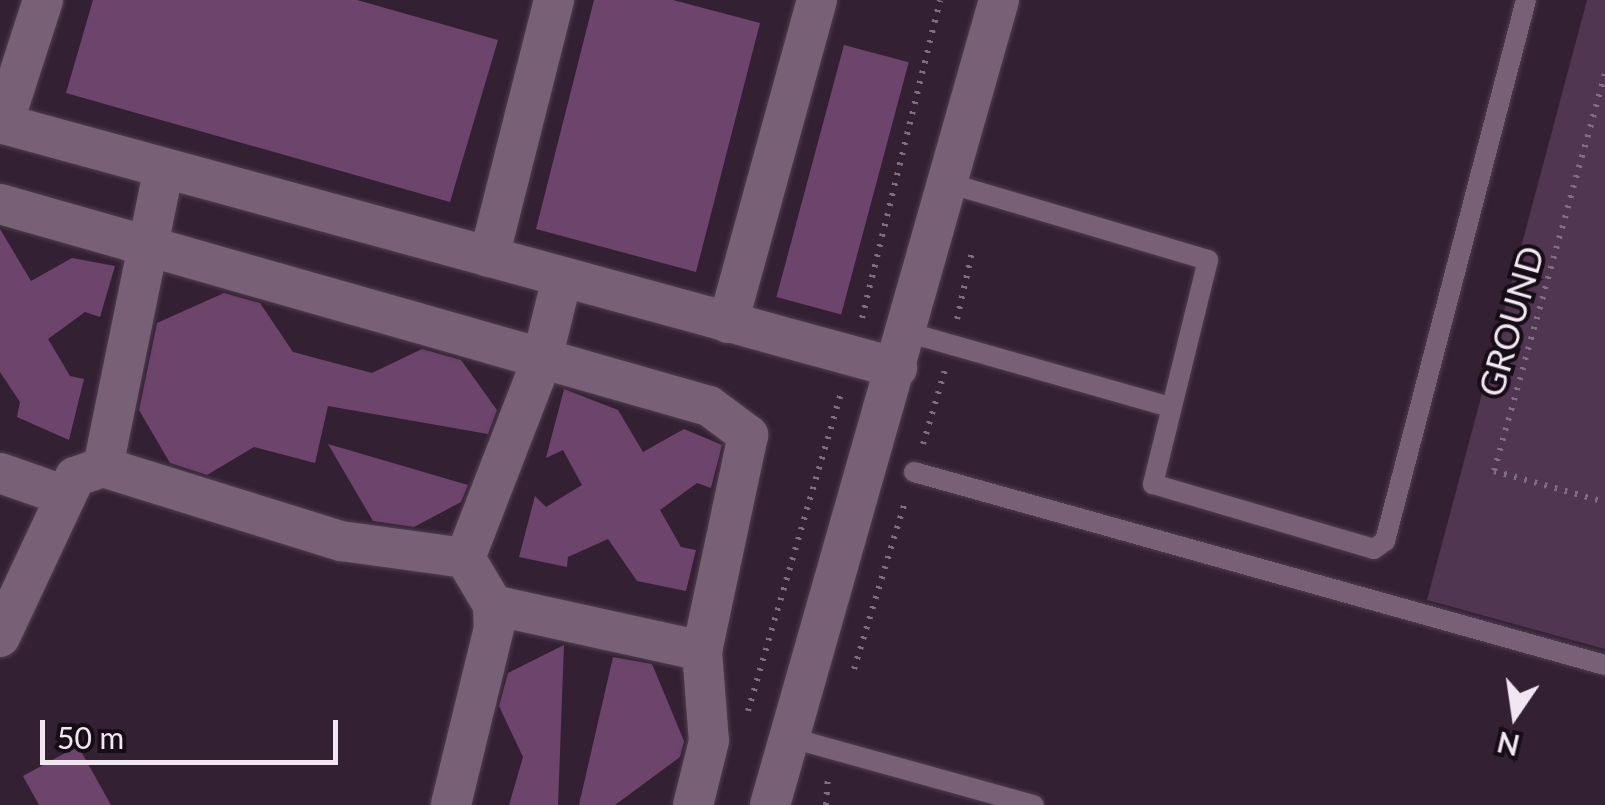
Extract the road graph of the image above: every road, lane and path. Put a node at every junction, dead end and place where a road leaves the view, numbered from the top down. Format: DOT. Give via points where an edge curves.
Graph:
graph roads {
  1 [pos="43,0"];
  2 [pos="817,0"];
  3 [pos="940,0"];
  4 [pos="1000,0"];
  5 [pos="1526,0"];
  6 [pos="551,1"];
  7 [pos="1605,74"];
  8 [pos="1,124"];
  9 [pos="164,172"];
  10 [pos="948,183"];
  11 [pos="0,204"];
  12 [pos="147,248"];
  13 [pos="489,256"];
  14 [pos="562,278"];
  15 [pos="728,323"];
  16 [pos="902,350"];
  17 [pos="853,356"];
  18 [pos="542,359"];
  19 [pos="1170,407"];
  20 [pos="102,467"];
  21 [pos="914,472"];
  22 [pos="0,473"];
  23 [pos="66,496"];
  24 [pos="1605,502"];
  25 [pos="465,558"];
  26 [pos="493,605"];
  27 [pos="0,637"];
  28 [pos="702,651"];
  29 [pos="1605,666"];
  30 [pos="743,734"];
  31 [pos="788,737"];
  32 [pos="451,805"];
  33 [pos="693,805"];
  34 [pos="770,805"];
  35 [pos="1034,805"];
  1 -- 8 [label="street"];
  2 -- 15 [label="street"];
  3 -- 17 [label="path"];
  4 -- 10 [label="street"];
  5 -- 19 [label="lane" via="1385,540 1361,548 1163,494 1153,472"];
  6 -- 13 [label="street"];
  7 -- 24 [label="path, GROUND" via="1494,471"];
  8 -- 9 [label="street"];
  9 -- 12 [label="street"];
  9 -- 13 [label="street"];
  10 -- 16 [label="street"];
  10 -- 19 [label="lane" via="1208,260"];
  11 -- 12 [label="street"];
  12 -- 18 [label="street"];
  12 -- 20 [label="street"];
  13 -- 14 [label="street"];
  14 -- 15 [label="street"];
  14 -- 18 [label="street"];
  15 -- 17 [label="street"];
  16 -- 17 [label="street"];
  16 -- 19 [label="lane"];
  16 -- 31 [label="street"];
  17 -- 30 [label="path" via="822,437"];
  18 -- 25 [label="street"];
  18 -- 28 [label="street" via="710,406 748,435"];
  20 -- 23 [label="street" via="75,476"];
  20 -- 25 [label="street" via="341,541"];
  21 -- 29 [label="lane"];
  22 -- 23 [label="street"];
  23 -- 27 [label="street"];
  25 -- 26 [label="street"];
  26 -- 28 [label="street"];
  26 -- 32 [label="street"];
  28 -- 33 [label="street" via="709,741"];
  31 -- 34 [label="street"];
  31 -- 35 [label="lane"];
}
